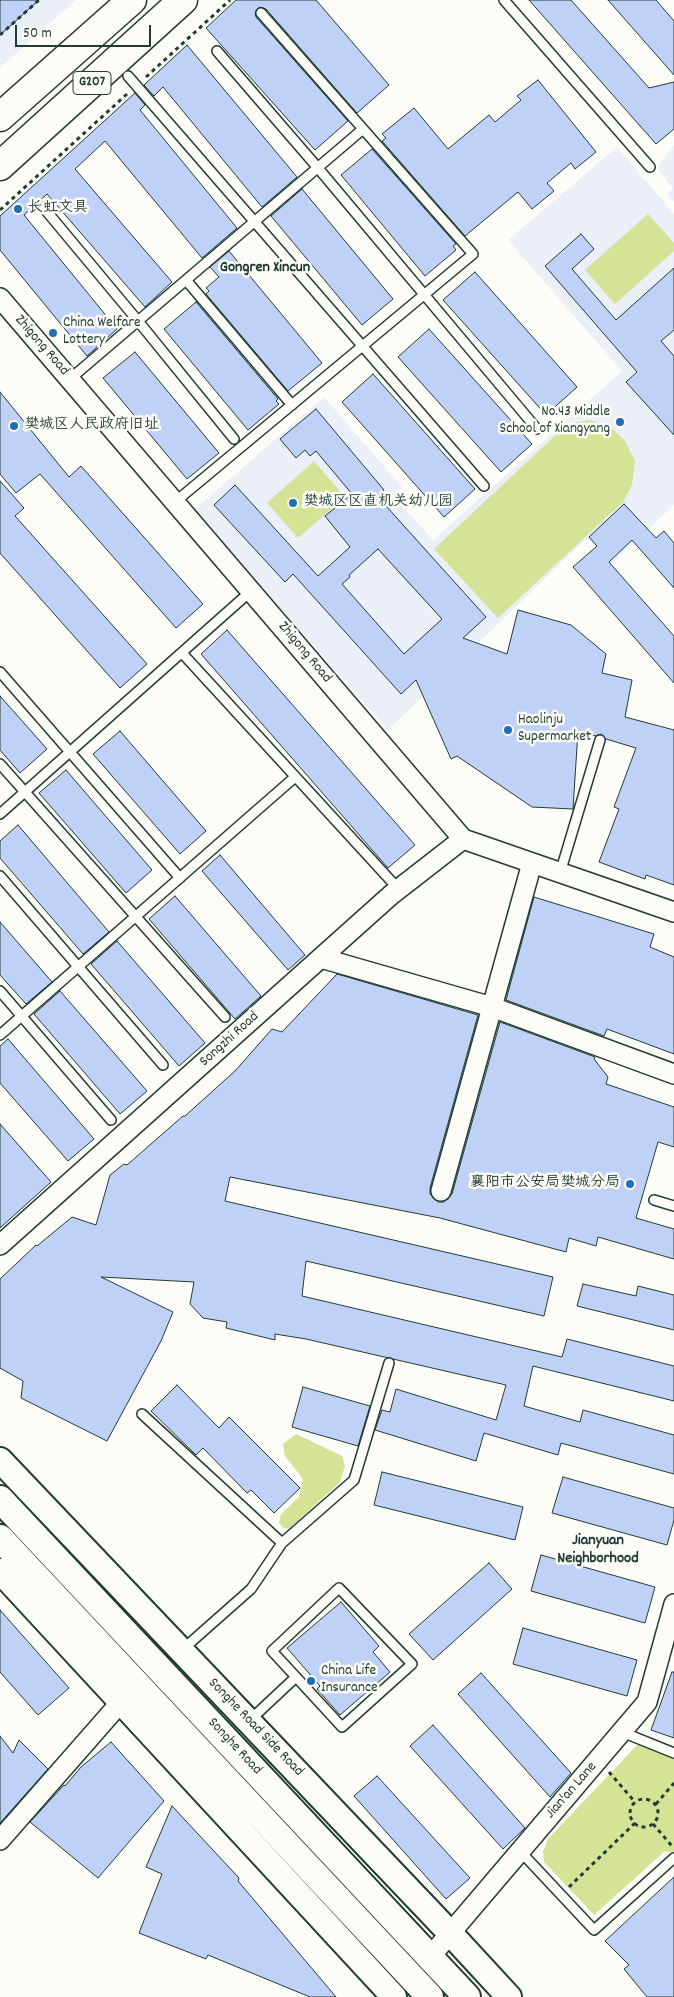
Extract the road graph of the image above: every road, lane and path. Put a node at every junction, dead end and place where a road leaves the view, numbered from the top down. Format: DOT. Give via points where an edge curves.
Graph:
graph roads {
  1 [pos="39,0"];
  2 [pos="132,0"];
  3 [pos="183,0"];
  4 [pos="230,0"];
  5 [pos="504,0"];
  6 [pos="261,14"];
  7 [pos="0,35"];
  8 [pos="217,51"];
  9 [pos="128,76"];
  10 [pos="136,86"];
  11 [pos="0,117"];
  12 [pos="363,129"];
  13 [pos="0,166"];
  14 [pos="650,167"];
  15 [pos="318,168"];
  16 [pos="43,207"];
  17 [pos="0,210"];
  18 [pos="255,222"];
  19 [pos="186,280"];
  20 [pos="424,295"];
  21 [pos="0,298"];
  22 [pos="138,321"];
  23 [pos="363,346"];
  24 [pos="77,373"];
  25 [pos="292,405"];
  26 [pos="537,429"];
  27 [pos="234,439"];
  28 [pos="484,486"];
  29 [pos="175,502"];
  30 [pos="251,591"];
  31 [pos="182,653"];
  32 [pos="0,672"];
  33 [pos="600,740"];
  34 [pos="70,752"];
  35 [pos="0,764"];
  36 [pos="296,777"];
  37 [pos="25,792"];
  38 [pos="0,814"];
  39 [pos="463,839"];
  40 [pos="532,863"];
  41 [pos="560,873"];
  42 [pos="0,876"];
  43 [pos="180,878"];
  44 [pos="392,882"];
  45 [pos="674,912"];
  46 [pos="136,916"];
  47 [pos="321,958"];
  48 [pos="78,966"];
  49 [pos="0,991"];
  50 [pos="492,1007"];
  51 [pos="21,1016"];
  52 [pos="225,1017"];
  53 [pos="0,1034"];
  54 [pos="163,1065"];
  55 [pos="674,1074"];
  56 [pos="111,1120"];
  57 [pos="441,1192"];
  58 [pos="654,1200"];
  59 [pos="674,1206"];
  60 [pos="0,1245"];
  61 [pos="389,1363"];
  62 [pos="142,1414"];
  63 [pos="0,1460"];
  64 [pos="0,1499"];
  65 [pos="0,1538"];
  66 [pos="282,1543"];
  67 [pos="91,1555"];
  68 [pos="0,1571"];
  69 [pos="72,1575"];
  70 [pos="40,1598"];
  71 [pos="674,1604"];
  72 [pos="181,1650"];
  73 [pos="161,1670"];
  74 [pos="296,1678"];
  75 [pos="130,1694"];
  76 [pos="249,1722"];
  77 [pos="622,1732"];
  78 [pos="674,1753"];
  79 [pos="598,1760"];
  80 [pos="674,1783"];
  81 [pos="635,1802"];
  82 [pos="656,1804"];
  83 [pos="635,1823"];
  84 [pos="653,1824"];
  85 [pos="0,1840"];
  86 [pos="674,1849"];
  87 [pos="520,1850"];
  88 [pos="674,1858"];
  89 [pos="562,1895"];
  90 [pos="364,1927"];
  91 [pos="450,1933"];
  92 [pos="345,1944"];
  93 [pos="430,1956"];
  94 [pos="394,1997"];
  95 [pos="430,1997"];
  96 [pos="467,1997"];
  97 [pos="508,1997"];
  1 -- 7 [label="path"];
  2 -- 11 [label="highway, G207"];
  3 -- 13 [label="highway, G207"];
  4 -- 10 [label="path"];
  5 -- 14 [label="lane"];
  6 -- 12 [label="lane"];
  8 -- 15 [label="lane"];
  9 -- 10 [label="lane"];
  10 -- 17 [label="path"];
  10 -- 18 [label="lane"];
  12 -- 15 [label="lane"];
  12 -- 20 [label="lane" via="473,254"];
  15 -- 18 [label="lane"];
  15 -- 20 [label="lane"];
  16 -- 22 [label="lane"];
  18 -- 19 [label="lane"];
  18 -- 23 [label="lane"];
  19 -- 22 [label="lane"];
  19 -- 25 [label="lane"];
  20 -- 23 [label="lane"];
  20 -- 26 [label="lane"];
  21 -- 29 [label="street, Zhigong Road"];
  22 -- 24 [label="lane"];
  22 -- 27 [label="lane"];
  23 -- 25 [label="lane"];
  23 -- 28 [label="lane"];
  25 -- 29 [label="lane"];
  29 -- 30 [label="street, Zhigong Road"];
  30 -- 31 [label="lane"];
  30 -- 39 [label="street, Zhigong Road"];
  31 -- 34 [label="lane"];
  31 -- 36 [label="lane"];
  32 -- 34 [label="lane"];
  33 -- 41 [label="lane"];
  34 -- 37 [label="lane"];
  34 -- 43 [label="lane"];
  35 -- 37 [label="lane"];
  36 -- 43 [label="lane"];
  36 -- 44 [label="lane"];
  37 -- 38 [label="lane"];
  37 -- 46 [label="lane"];
  39 -- 40 [label="street"];
  39 -- 47 [label="street, Songzhi Road" via="391,896"];
  40 -- 41 [label="street"];
  40 -- 50 [label="street"];
  41 -- 45 [label="street"];
  42 -- 48 [label="lane"];
  43 -- 46 [label="lane"];
  46 -- 48 [label="lane"];
  46 -- 52 [label="lane"];
  47 -- 50 [label="street"];
  47 -- 60 [label="street, Songzhi Road"];
  48 -- 51 [label="lane"];
  48 -- 54 [label="lane"];
  49 -- 51 [label="lane"];
  50 -- 55 [label="street"];
  50 -- 57 [label="street"];
  51 -- 53 [label="lane"];
  51 -- 56 [label="lane"];
  58 -- 59 [label="lane"];
  61 -- 66 [label="lane" via="354,1480"];
  62 -- 66 [label="lane"];
  63 -- 67 [label="street, Songhe Road Side Road"];
  64 -- 69 [label="main road, Songhe Road"];
  65 -- 70 [label="main road, Songhe Road"];
  66 -- 72 [label="lane" via="251,1589"];
  67 -- 69 [label="street"];
  67 -- 72 [label="street, Songhe Road Side Road"];
  68 -- 70 [label="street"];
  69 -- 73 [label="main road, Songhe Road"];
  70 -- 75 [label="main road, Songhe Road"];
  71 -- 77 [label="street, Jian'an Lane" via="647,1702"];
  72 -- 73 [label="street"];
  72 -- 76 [label="street, Songhe Road Side Road"];
  73 -- 93 [label="main road, Songhe Road"];
  74 -- 74 [label="lane" via="272,1651 340,1588 412,1664 342,1727"];
  74 -- 76 [label="lane"];
  75 -- 85 [label="street"];
  75 -- 90 [label="main road, Songhe Road"];
  75 -- 92 [label="street"];
  76 -- 91 [label="street, Songhe Road Side Road"];
  77 -- 78 [label="lane"];
  77 -- 79 [label="street, Jian'an Lane"];
  79 -- 81 [label="path"];
  79 -- 87 [label="street, Jian'an Lane"];
  80 -- 82 [label="path"];
  81 -- 82 [label="path" via="648,1799"];
  81 -- 83 [label="path" via="630,1810"];
  82 -- 84 [label="path" via="659,1812"];
  83 -- 84 [label="path" via="644,1827"];
  83 -- 89 [label="path"];
  84 -- 86 [label="path"];
  87 -- 89 [label="lane"];
  87 -- 91 [label="street, Jian'an Lane"];
  88 -- 89 [label="lane" via="594,1930"];
  90 -- 92 [label="street"];
  90 -- 95 [label="main road, Songhe Road"];
  91 -- 93 [label="street, Jian'an Lane"];
  91 -- 97 [label="street, Songhe Road Side Road"];
  92 -- 94 [label="street"];
  93 -- 96 [label="main road, Songhe Road"];
}
